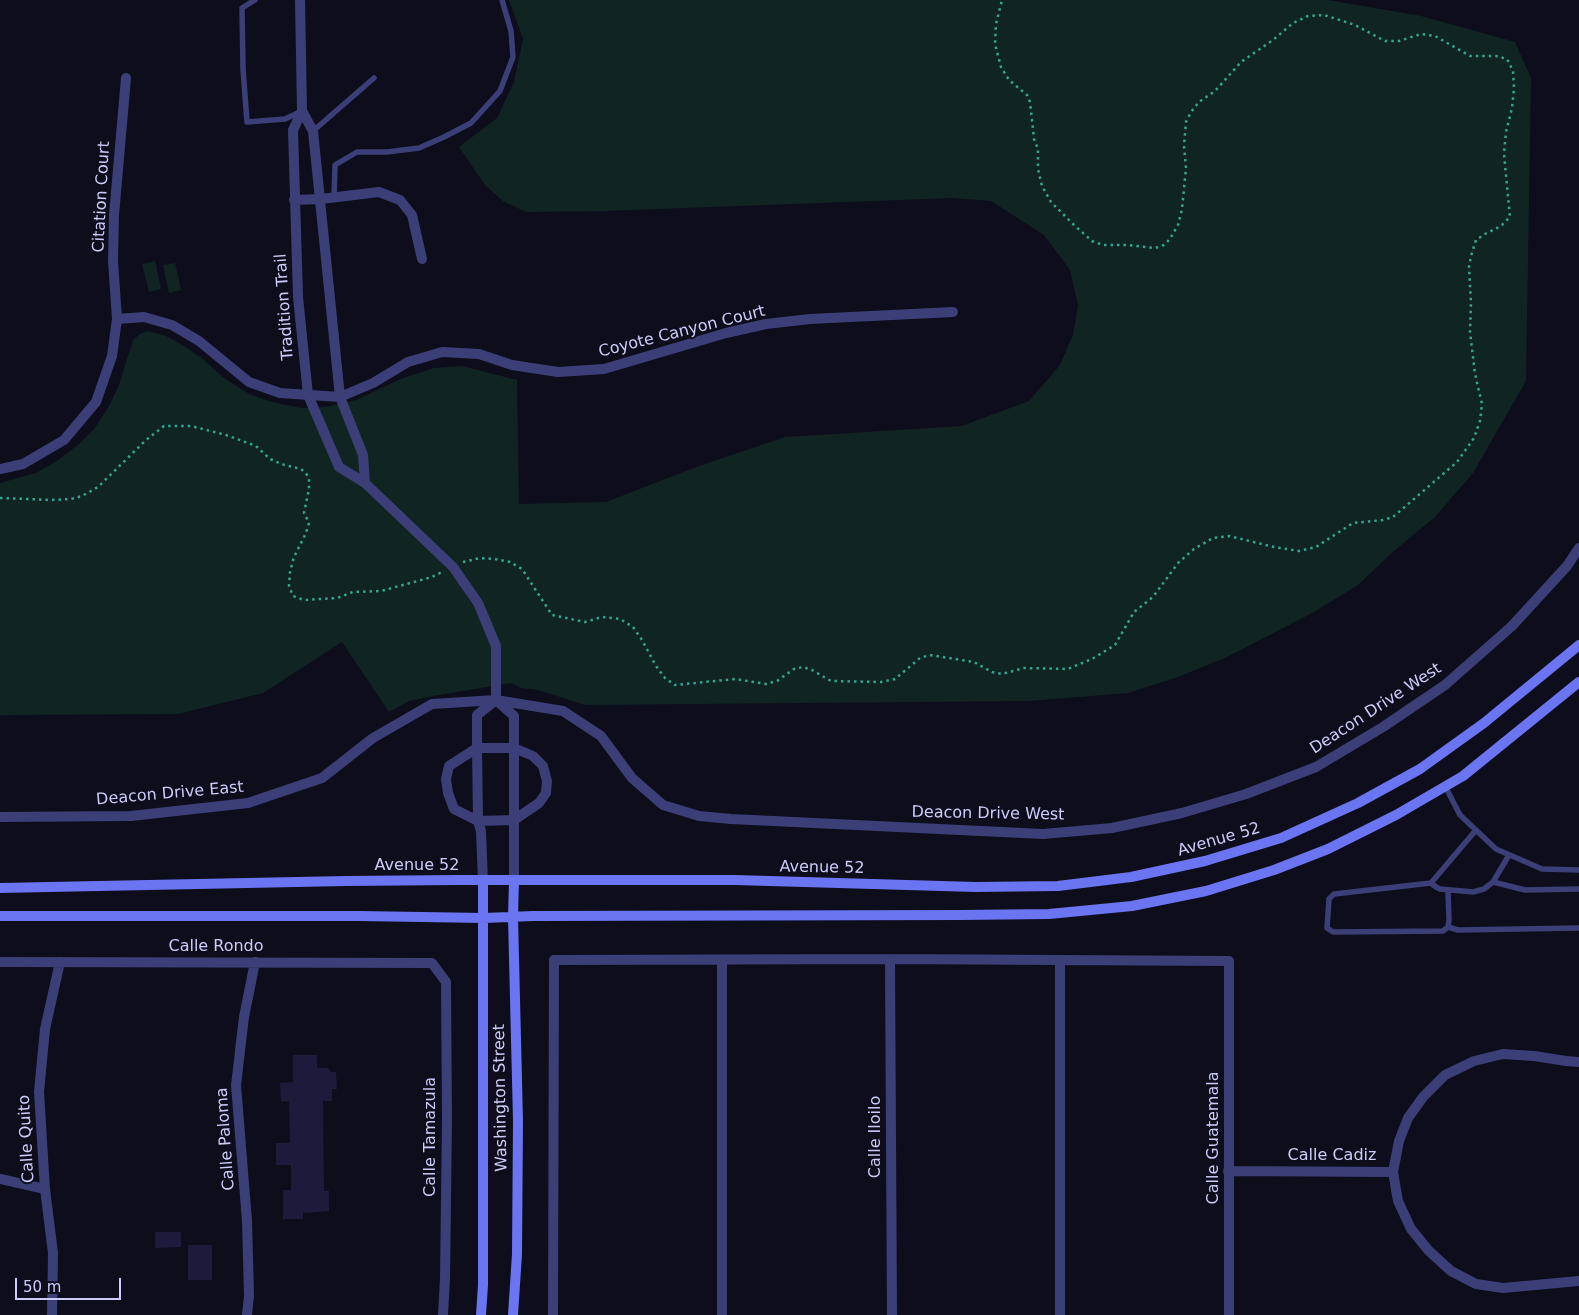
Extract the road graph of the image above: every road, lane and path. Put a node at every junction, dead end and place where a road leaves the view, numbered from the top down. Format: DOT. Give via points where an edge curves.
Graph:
graph roads {
  1 [pos="254,0"];
  2 [pos="300,0"];
  3 [pos="502,0"];
  4 [pos="1002,0"];
  5 [pos="126,78"];
  6 [pos="374,78"];
  7 [pos="302,111"];
  8 [pos="313,131"];
  9 [pos="334,197"];
  10 [pos="320,199"];
  11 [pos="294,200"];
  12 [pos="422,259"];
  13 [pos="953,312"];
  14 [pos="116,318"];
  15 [pos="308,395"];
  16 [pos="340,397"];
  17 [pos="0,469"];
  18 [pos="364,483"];
  19 [pos="0,498"];
  20 [pos="1579,548"];
  21 [pos="453,566"];
  22 [pos="1579,645"];
  23 [pos="1579,682"];
  24 [pos="496,700"];
  25 [pos="477,748"];
  26 [pos="514,748"];
  27 [pos="1445,786"];
  28 [pos="0,817"];
  29 [pos="514,820"];
  30 [pos="478,821"];
  31 [pos="1476,830"];
  32 [pos="1509,855"];
  33 [pos="1579,870"];
  34 [pos="514,880"];
  35 [pos="483,881"];
  36 [pos="1493,882"];
  37 [pos="1431,883"];
  38 [pos="0,888"];
  39 [pos="1579,889"];
  40 [pos="1448,890"];
  41 [pos="0,916"];
  42 [pos="513,917"];
  43 [pos="484,918"];
  44 [pos="1448,927"];
  45 [pos="1579,928"];
  46 [pos="722,960"];
  47 [pos="890,960"];
  48 [pos="1060,960"];
  49 [pos="0,962"];
  50 [pos="60,962"];
  51 [pos="255,962"];
  52 [pos="432,963"];
  53 [pos="1579,1062"];
  54 [pos="1228,1171"];
  55 [pos="1393,1172"];
  56 [pos="0,1179"];
  57 [pos="44,1189"];
  58 [pos="1579,1281"];
  59 [pos="52,1315"];
  60 [pos="247,1315"];
  61 [pos="443,1315"];
  62 [pos="480,1315"];
  63 [pos="513,1315"];
  64 [pos="553,1315"];
  65 [pos="722,1315"];
  66 [pos="892,1315"];
  67 [pos="1060,1315"];
  68 [pos="1229,1315"];
  1 -- 7 [label="lane" via="242,8 247,122 285,119"];
  2 -- 7 [label="street, Tradition Trail"];
  3 -- 9 [label="lane" via="511,31 513,57 500,91 471,123 419,148 357,152 335,165"];
  4 -- 21 [label="path" via="995,44 1001,67 1030,102 1042,186 1051,202 1074,225 1092,241 1103,245 1155,248 1170,239 1182,208 1186,122 1191,112 1241,62 1293,23 1308,16 1324,15 1355,25 1385,41 1399,41 1421,34 1435,36 1470,56 1507,59 1513,71 1514,88 1504,154 1510,216 1501,226 1476,240 1471,256 1470,332 1482,404 1474,438 1458,462 1393,516 1353,523 1316,547 1299,551 1229,536 1213,538 1178,562 1153,597 1134,612 1115,645 1068,669 1024,668 1002,674 974,662 930,655 920,658 895,679 881,682 831,682 803,667 766,684 734,679 675,684 665,678 656,666 633,627 620,619 602,616 585,622 552,615 522,569 510,562 480,558"];
  5 -- 14 [label="street, Citation Court" via="114,224"];
  6 -- 8 [label="lane"];
  7 -- 8 [label="street, Tradition Trail"];
  7 -- 11 [label="street, Tradition Trail" via="293,130"];
  8 -- 10 [label="street, Tradition Trail"];
  9 -- 10 [label="street"];
  9 -- 12 [label="street" via="379,192 400,200 412,215"];
  10 -- 11 [label="street"];
  10 -- 16 [label="street, Tradition Trail"];
  11 -- 15 [label="street, Tradition Trail" via="298,297"];
  13 -- 16 [label="street, Coyote Canyon Court" via="766,324 604,368 558,372 512,365 479,354 442,352 408,362 373,383"];
  14 -- 15 [label="street" via="144,317 172,325 199,341 249,382 280,393"];
  14 -- 17 [label="street, Citation Court" via="112,356 96,402 64,440 23,464"];
  15 -- 16 [label="street"];
  15 -- 18 [label="street, Tradition Trail" via="340,467"];
  16 -- 18 [label="street, Tradition Trail" via="363,455"];
  18 -- 21 [label="street, Tradition Trail"];
  19 -- 21 [label="path" via="51,500 82,496 98,487 164,426 190,426 256,446 270,459 306,473 309,489 304,513 308,523 290,572 292,596 304,600 381,591 432,577"];
  20 -- 24 [label="street, Deacon Drive West" via="1567,566 1504,632 1445,686 1316,767 1246,794 1182,813 1112,828 1043,834 699,816 663,805 632,778 601,736 563,711"];
  21 -- 24 [label="street, Tradition Trail" via="478,603 496,646"];
  22 -- 34 [label="main road, Avenue 52" via="1484,723 1420,770 1281,838 1205,861 1131,877 1058,886"];
  23 -- 27 [label="main road" via="1463,776"];
  24 -- 25 [label="street" via="477,716"];
  24 -- 26 [label="street" via="514,716"];
  24 -- 28 [label="street, Deacon Drive East" via="432,704 373,738 322,778 248,803 131,816"];
  25 -- 26 [label="street"];
  25 -- 30 [label="street"];
  25 -- 30 [label="street" via="449,766 446,779 454,809"];
  26 -- 29 [label="street"];
  26 -- 29 [label="street" via="533,756 543,766 547,781 546,793 539,804"];
  27 -- 31 [label="lane" via="1460,816"];
  27 -- 42 [label="main road" via="1396,816 1328,849 1274,870 1206,891 1132,906 1049,914"];
  29 -- 30 [label="street"];
  29 -- 34 [label="street"];
  30 -- 35 [label="street"];
  31 -- 32 [label="lane" via="1496,850"];
  31 -- 37 [label="lane"];
  32 -- 33 [label="lane" via="1542,869"];
  32 -- 36 [label="lane"];
  34 -- 35 [label="main road, Avenue 52"];
  34 -- 42 [label="main road, Washington Street"];
  35 -- 38 [label="main road, Avenue 52"];
  35 -- 43 [label="main road, Washington Street"];
  36 -- 39 [label="lane" via="1525,890"];
  36 -- 40 [label="lane" via="1473,892"];
  37 -- 40 [label="lane" via="1436,888"];
  37 -- 44 [label="lane" via="1334,894 1329,899 1327,928 1333,932 1444,931"];
  40 -- 44 [label="lane"];
  41 -- 43 [label="main road"];
  42 -- 43 [label="main road"];
  42 -- 63 [label="main road, Washington Street" via="518,1121"];
  43 -- 62 [label="main road, Washington Street" via="483,1285"];
  44 -- 45 [label="lane" via="1458,930"];
  46 -- 47 [label="street"];
  46 -- 64 [label="street" via="554,960"];
  46 -- 65 [label="street"];
  47 -- 48 [label="street"];
  47 -- 66 [label="street, Calle Iloilo"];
  48 -- 54 [label="street, Calle Guatemala" via="1229,961"];
  48 -- 67 [label="street"];
  49 -- 50 [label="street, Calle Rondo"];
  50 -- 51 [label="street, Calle Rondo"];
  50 -- 57 [label="street, Calle Quito" via="45,1029 39,1092"];
  51 -- 52 [label="street, Calle Rondo"];
  51 -- 60 [label="street, Calle Paloma" via="244,1017 236,1086 247,1221"];
  52 -- 61 [label="street, Calle Tamazula" via="446,982"];
  53 -- 55 [label="street, Calle Cadiz" via="1503,1054 1474,1061 1445,1075 1408,1118 1399,1141"];
  54 -- 55 [label="street, Calle Cadiz"];
  54 -- 68 [label="street, Calle Guatemala"];
  55 -- 58 [label="street" via="1398,1201 1411,1229 1451,1271 1476,1284 1503,1288"];
  56 -- 57 [label="street"];
  57 -- 59 [label="street, Calle Quito" via="53,1253"];
}
